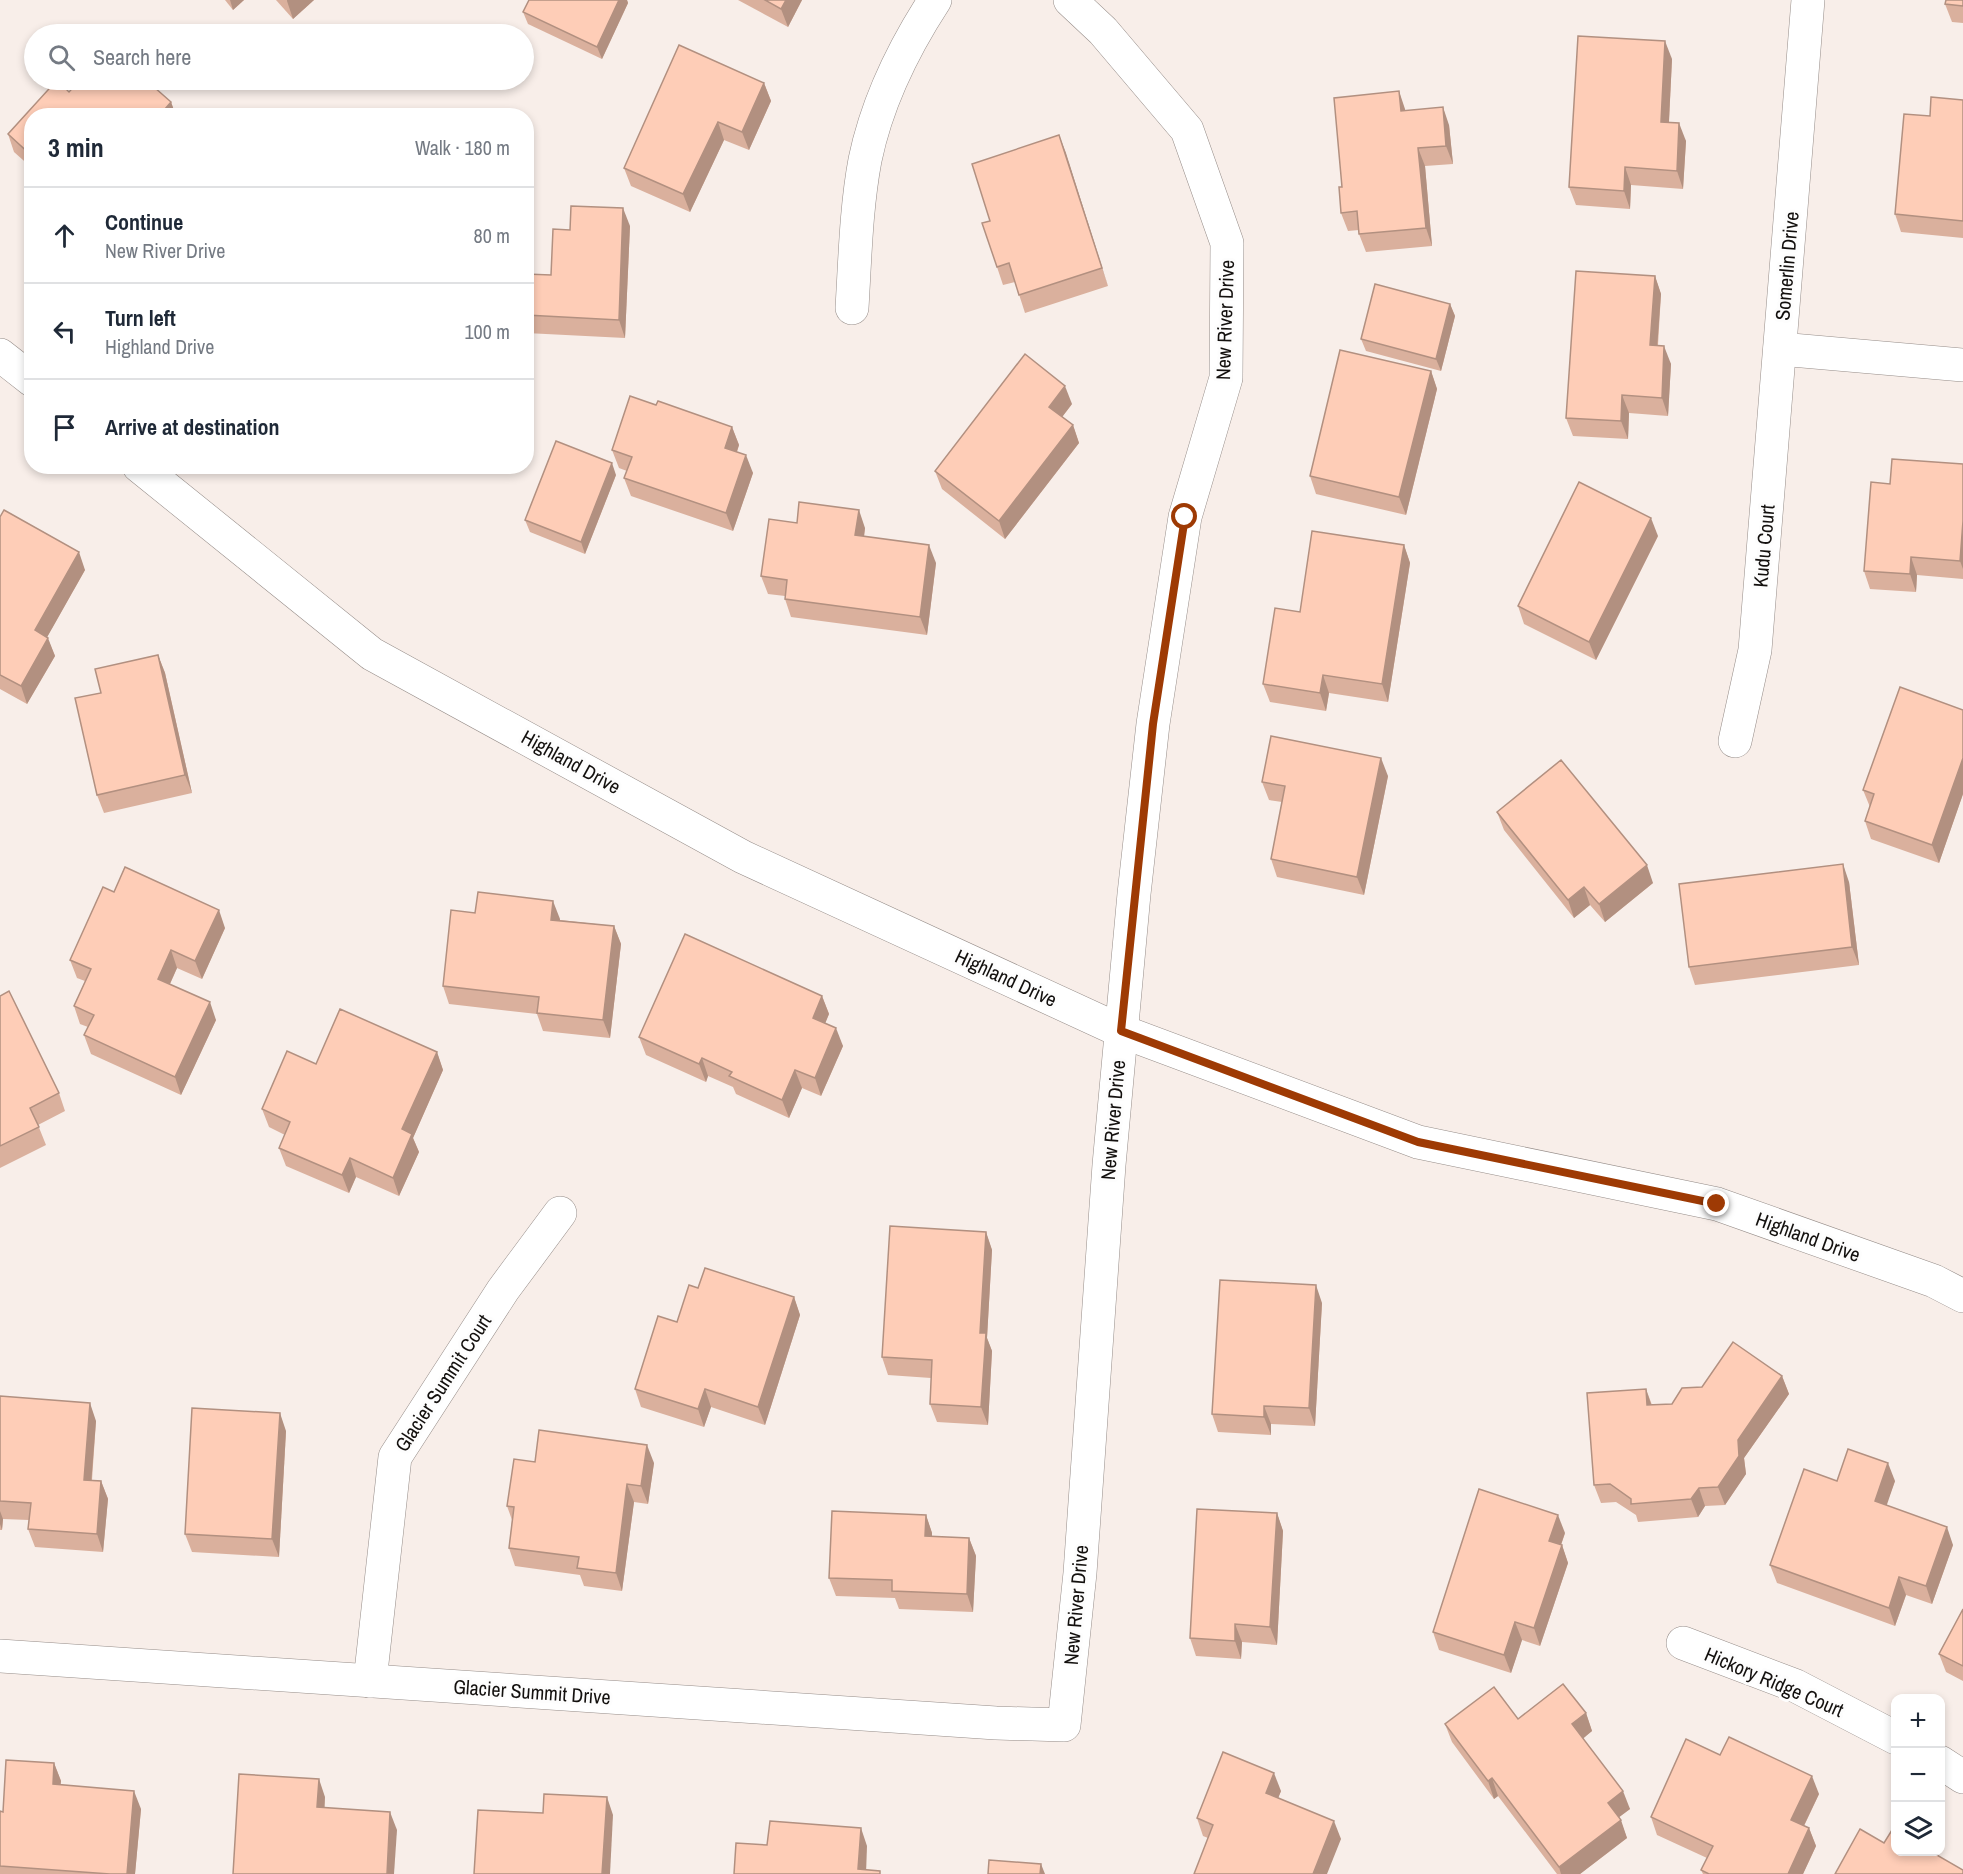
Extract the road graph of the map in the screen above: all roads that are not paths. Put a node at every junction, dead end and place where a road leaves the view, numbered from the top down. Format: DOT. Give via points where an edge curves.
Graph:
graph roads {
  1 [pos="935,0"];
  2 [pos="1070,0"];
  3 [pos="1808,0"];
  4 [pos="852,308"];
  5 [pos="1780,349"];
  6 [pos="0,355"];
  7 [pos="1963,365"];
  8 [pos="24,374"];
  9 [pos="149,474"];
  10 [pos="1735,741"];
  11 [pos="1121,1031"];
  12 [pos="560,1213"];
  13 [pos="1963,1296"];
  14 [pos="1683,1643"];
  15 [pos="0,1656"];
  16 [pos="370,1681"];
  17 [pos="1064,1725"];
  18 [pos="1891,1735"];
  19 [pos="1945,1765"];
  20 [pos="1963,1777"];
  1 -- 4 [label="street" via="910,39 883,98 865,160"];
  2 -- 11 [label="street, New River Drive" via="1103,31 1187,130 1227,243 1226,378 1185,517 1153,724"];
  3 -- 5 [label="street, Somerlin Drive"];
  5 -- 7 [label="street, Somerlin Drive"];
  5 -- 10 [label="street, Kudu Court" via="1755,650"];
  6 -- 8 [label="street"];
  9 -- 11 [label="street, Highland Drive" via="372,654 743,857"];
  11 -- 13 [label="street, Highland Drive" via="1418,1142 1717,1204 1934,1281"];
  11 -- 17 [label="street, New River Drive" via="1080,1573"];
  12 -- 16 [label="street, Glacier Summit Court" via="503,1290 395,1456"];
  14 -- 18 [label="street, Hickory Ridge Court" via="1796,1686"];
  15 -- 16 [label="street, Glacier Summit Drive"];
  16 -- 17 [label="street, Glacier Summit Drive"];
  19 -- 20 [label="street"];
}
